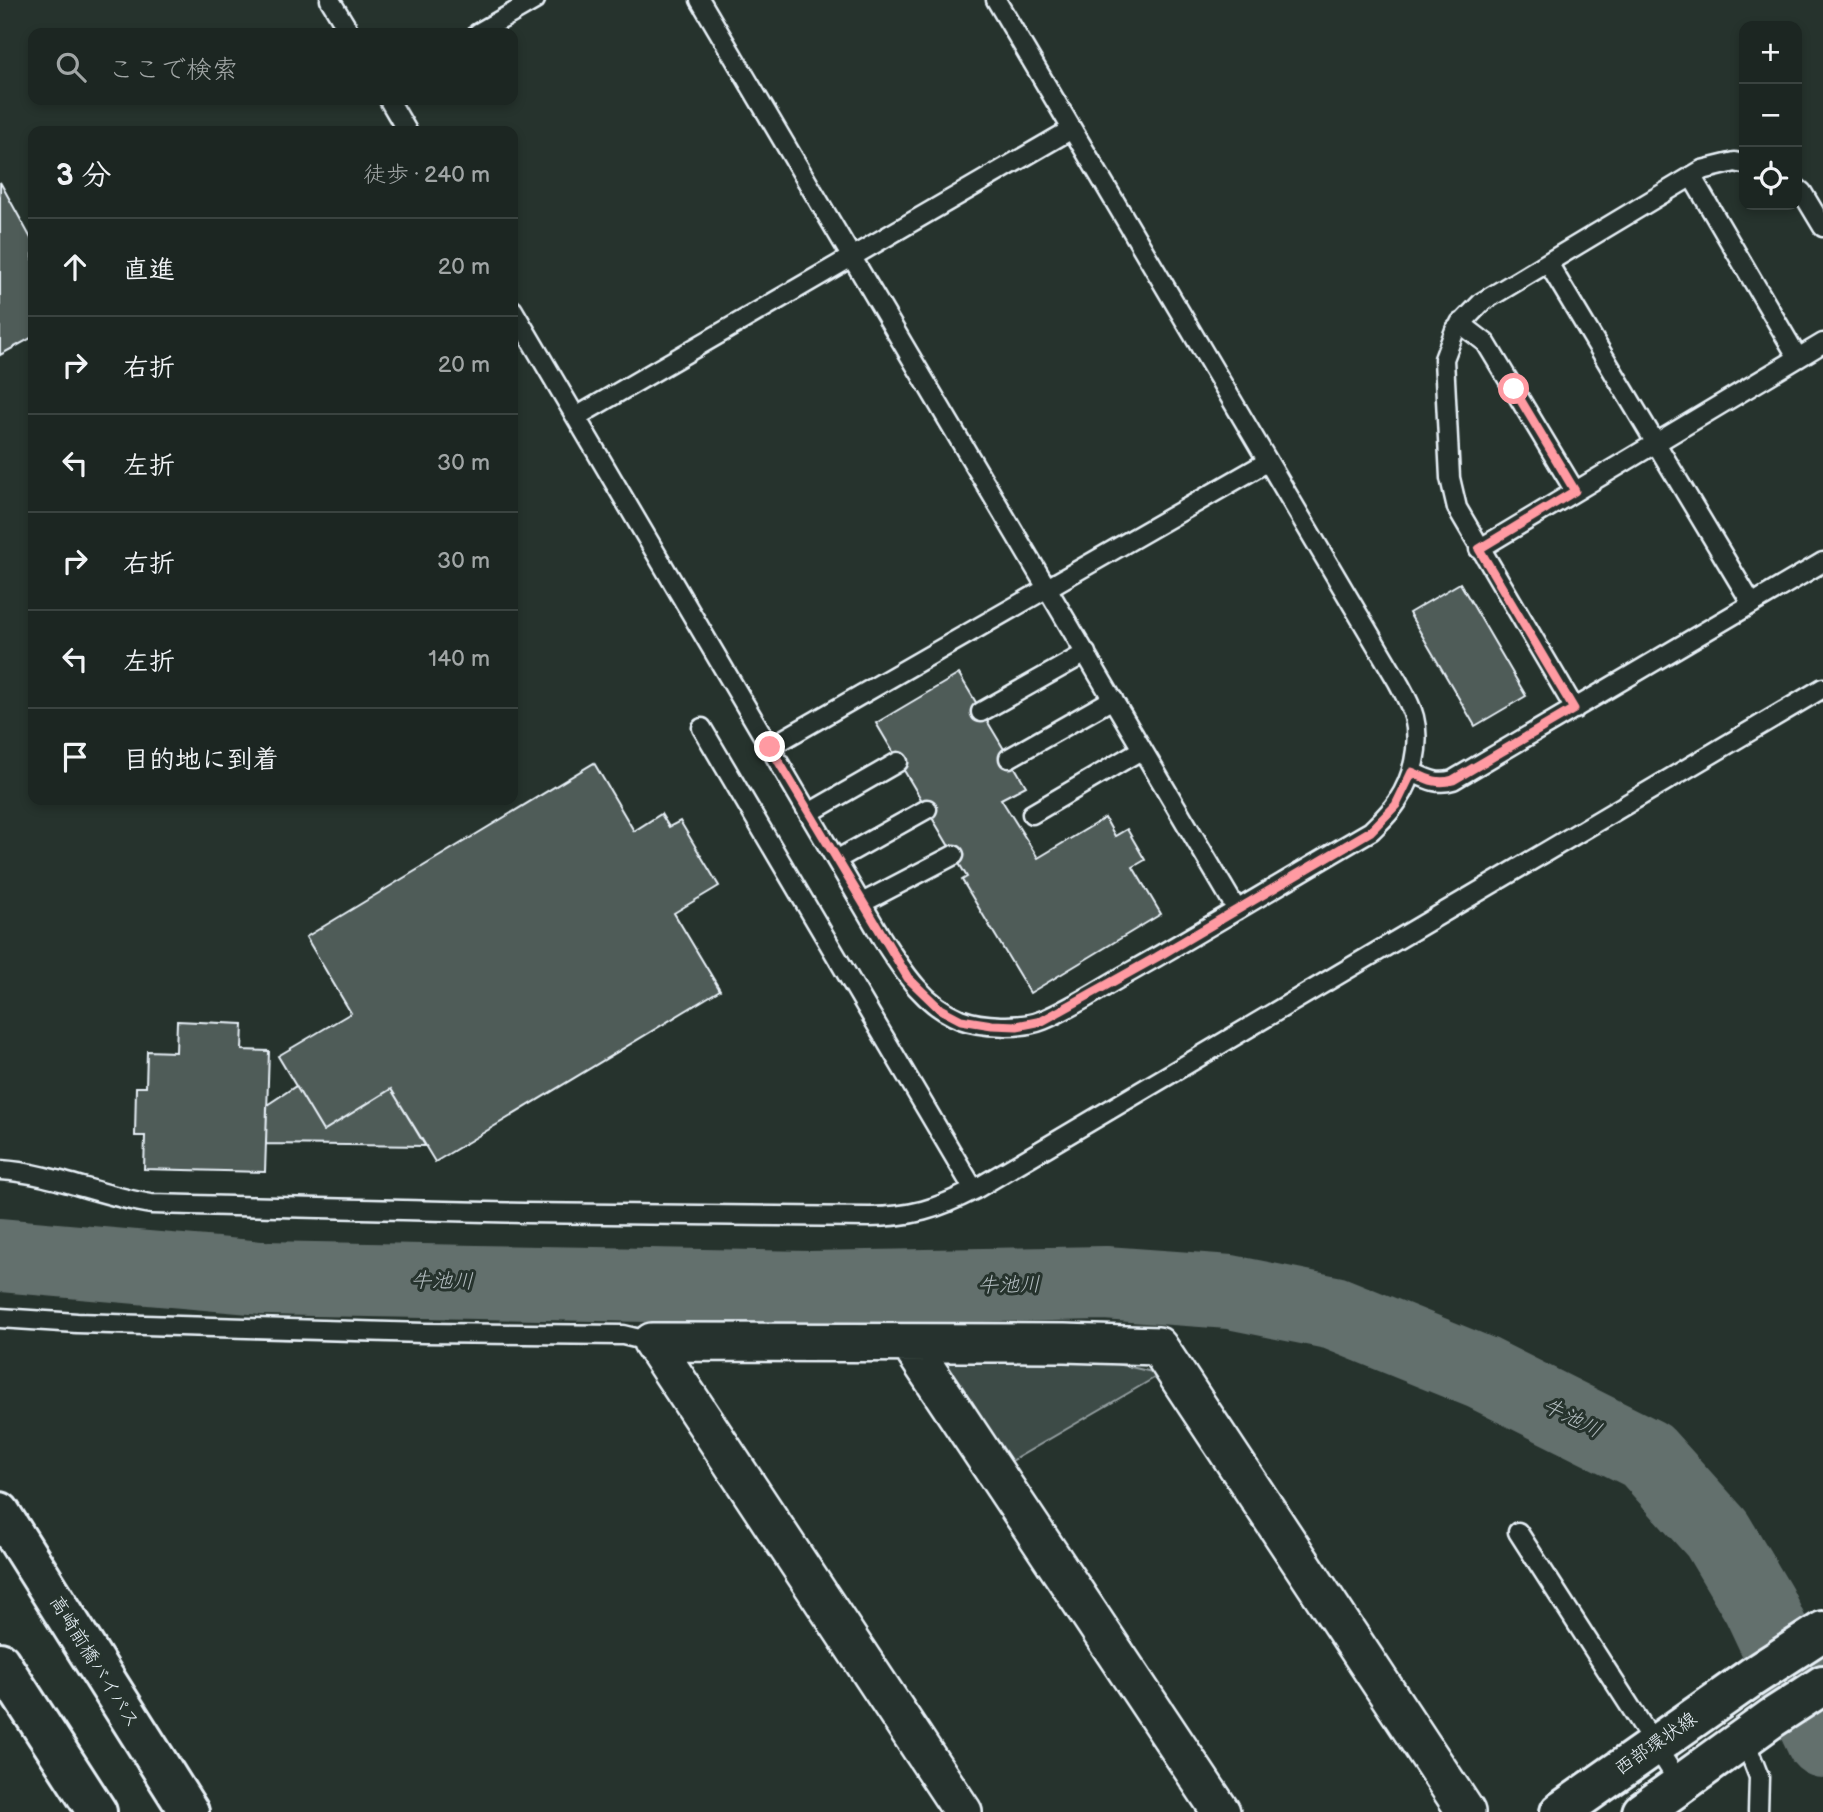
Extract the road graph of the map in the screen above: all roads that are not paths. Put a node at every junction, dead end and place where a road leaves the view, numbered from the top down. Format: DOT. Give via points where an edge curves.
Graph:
graph roads {
  1 [pos="330,0"];
  2 [pos="535,0"];
  3 [pos="700,0"];
  4 [pos="996,0"];
  5 [pos="347,28"];
  6 [pos="487,28"];
  7 [pos="392,105"];
  8 [pos="404,126"];
  9 [pos="1072,129"];
  10 [pos="1739,163"];
  11 [pos="1692,177"];
  12 [pos="1802,192"];
  13 [pos="1823,227"];
  14 [pos="852,257"];
  15 [pos="1548,262"];
  16 [pos="518,318"];
  17 [pos="1460,323"];
  18 [pos="1823,343"];
  19 [pos="1798,358"];
  20 [pos="576,417"];
  21 [pos="1656,443"];
  22 [pos="1267,462"];
  23 [pos="1575,491"];
  24 [pos="1479,549"];
  25 [pos="1823,562"];
  26 [pos="1047,588"];
  27 [pos="1752,604"];
  28 [pos="1086,653"];
  29 [pos="1823,688"];
  30 [pos="1113,699"];
  31 [pos="1574,709"];
  32 [pos="981,712"];
  33 [pos="702,728"];
  34 [pos="770,747"];
  35 [pos="1141,750"];
  36 [pos="1009,758"];
  37 [pos="898,762"];
  38 [pos="1412,772"];
  39 [pos="927,809"];
  40 [pos="809,813"];
  41 [pos="1032,814"];
  42 [pos="954,855"];
  43 [pos="836,860"];
  44 [pos="862,904"];
  45 [pos="1237,910"];
  46 [pos="0,1170"];
  47 [pos="974,1190"];
  48 [pos="0,1318"];
  49 [pos="652,1342"];
  50 [pos="909,1343"];
  51 [pos="0,1512"];
  52 [pos="1518,1532"];
  53 [pos="1823,1631"];
  54 [pos="0,1662"];
  55 [pos="1823,1685"];
  56 [pos="1758,1728"];
  57 [pos="1655,1744"];
  58 [pos="1680,1784"];
  59 [pos="97,1812"];
  60 [pos="189,1812"];
  61 [pos="963,1812"];
  62 [pos="1221,1812"];
  63 [pos="1466,1812"];
  64 [pos="1560,1812"];
  65 [pos="1643,1812"];
  66 [pos="1758,1812"];
  1 -- 5 [label="lane"];
  2 -- 6 [label="lane"];
  3 -- 14 [label="lane"];
  4 -- 9 [label="lane"];
  7 -- 8 [label="lane"];
  9 -- 14 [label="lane"];
  9 -- 22 [label="lane"];
  10 -- 11 [label="lane" via="1702,170"];
  11 -- 15 [label="lane"];
  11 -- 19 [label="lane"];
  12 -- 13 [label="lane"];
  14 -- 20 [label="lane"];
  14 -- 26 [label="lane"];
  15 -- 17 [label="lane" via="1482,302"];
  15 -- 21 [label="lane"];
  16 -- 20 [label="lane"];
  17 -- 23 [label="lane" via="1486,343"];
  17 -- 24 [label="lane" via="1444,359 1450,478 1457,508"];
  18 -- 19 [label="lane"];
  19 -- 21 [label="lane"];
  20 -- 34 [label="lane"];
  21 -- 23 [label="lane"];
  21 -- 27 [label="lane"];
  22 -- 26 [label="lane"];
  22 -- 38 [label="lane" via="1409,705 1415,732"];
  23 -- 24 [label="lane"];
  24 -- 31 [label="lane"];
  25 -- 27 [label="lane"];
  26 -- 28 [label="lane"];
  26 -- 34 [label="lane"];
  27 -- 31 [label="lane"];
  28 -- 30 [label="lane"];
  28 -- 32 [label="lane"];
  29 -- 47 [label="lane"];
  30 -- 35 [label="lane"];
  30 -- 36 [label="lane"];
  31 -- 38 [label="lane" via="1453,780 1435,782"];
  33 -- 47 [label="lane"];
  34 -- 40 [label="lane"];
  35 -- 41 [label="lane"];
  35 -- 45 [label="lane"];
  37 -- 40 [label="lane"];
  38 -- 45 [label="lane" via="1396,805 1371,831"];
  39 -- 43 [label="lane"];
  40 -- 43 [label="lane"];
  42 -- 44 [label="lane"];
  43 -- 44 [label="lane"];
  44 -- 45 [label="lane" via="908,978 940,1009 961,1020 1017,1026 1042,1021"];
  46 -- 47 [label="lane" via="40,1175 151,1204 496,1212 897,1217 944,1206"];
  48 -- 49 [label="lane" via="382,1332 623,1335"];
  49 -- 50 [label="street"];
  49 -- 61 [label="street"];
  50 -- 62 [label="street"];
  50 -- 63 [label="street" via="1158,1346"];
  51 -- 60 [label="main road, 高崎前橋バイパス"];
  52 -- 57 [label="lane"];
  53 -- 57 [label="main road, 西部環状線"];
  54 -- 59 [label="main road"];
  55 -- 56 [label="main road"];
  56 -- 58 [label="main road"];
  56 -- 66 [label="lane"];
  57 -- 58 [label="lane"];
  57 -- 64 [label="main road, 西部環状線"];
  58 -- 65 [label="main road"];
}
